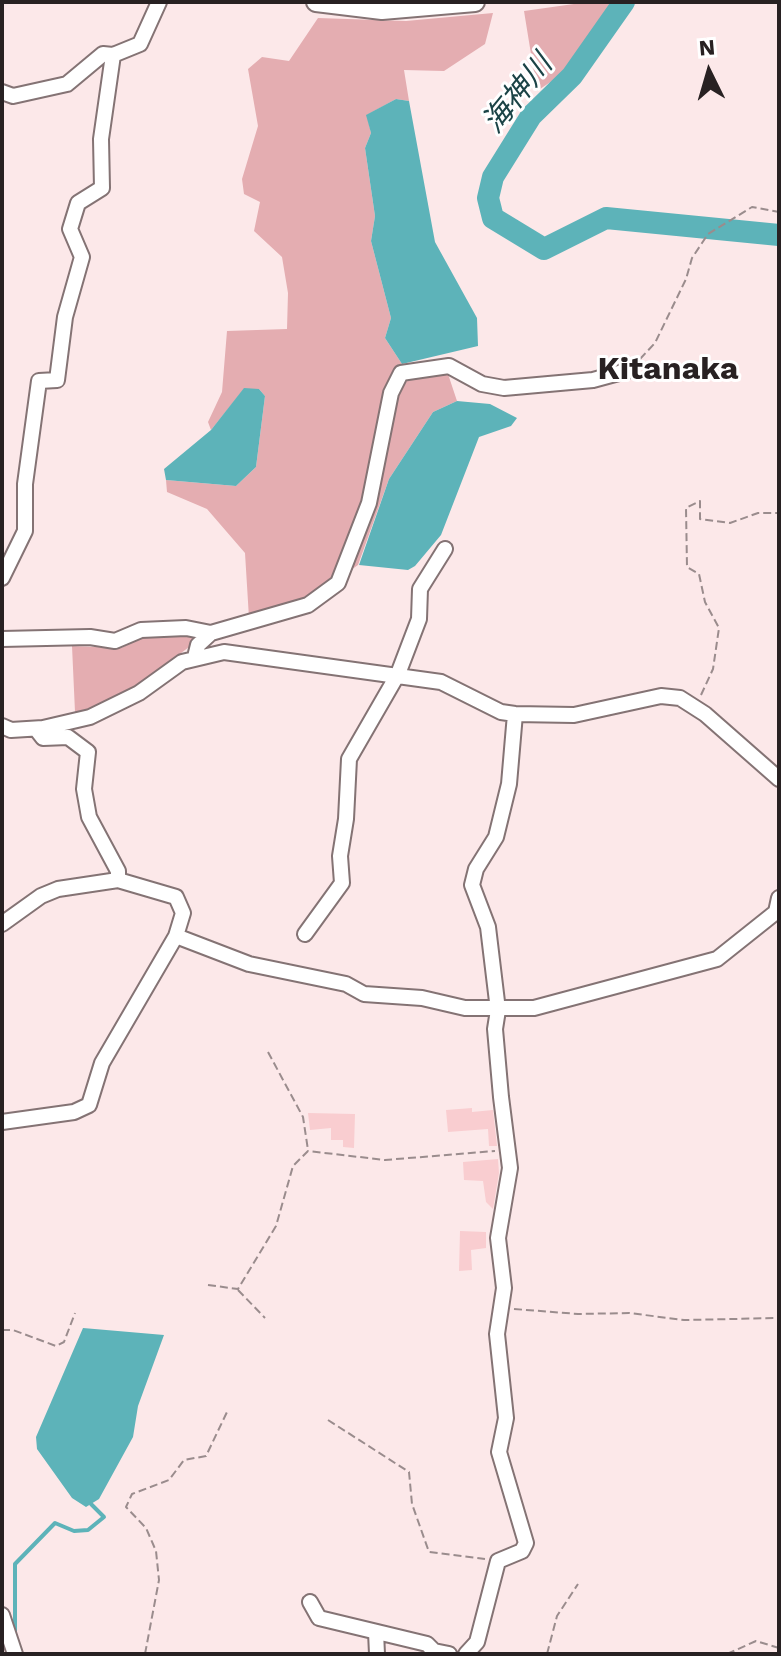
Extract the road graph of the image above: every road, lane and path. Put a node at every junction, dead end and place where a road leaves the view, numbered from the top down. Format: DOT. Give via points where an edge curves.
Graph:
graph roads {
  1 [pos="159,2"];
  2 [pos="316,2"];
  3 [pos="475,2"];
  4 [pos="113,55"];
  5 [pos="2,92"];
  6 [pos="779,212"];
  7 [pos="630,370"];
  8 [pos="779,513"];
  9 [pos="445,549"];
  10 [pos="2,578"];
  11 [pos="211,633"];
  12 [pos="2,639"];
  13 [pos="195,657"];
  14 [pos="398,674"];
  15 [pos="695,708"];
  16 [pos="515,714"];
  17 [pos="2,726"];
  18 [pos="36,729"];
  19 [pos="779,779"];
  20 [pos="118,880"];
  21 [pos="779,898"];
  22 [pos="2,924"];
  23 [pos="305,934"];
  24 [pos="176,936"];
  25 [pos="498,1010"];
  26 [pos="268,1052"];
  27 [pos="2,1122"];
  28 [pos="508,1149"];
  29 [pos="308,1151"];
  30 [pos="208,1285"];
  31 [pos="238,1289"];
  32 [pos="501,1307"];
  33 [pos="75,1313"];
  34 [pos="265,1318"];
  35 [pos="779,1318"];
  36 [pos="2,1330"];
  37 [pos="227,1412"];
  38 [pos="328,1420"];
  39 [pos="498,1561"];
  40 [pos="578,1584"];
  41 [pos="310,1602"];
  42 [pos="2,1615"];
  43 [pos="376,1632"];
  44 [pos="779,1648"];
  45 [pos="15,1654"];
  46 [pos="145,1654"];
  47 [pos="377,1654"];
  48 [pos="449,1654"];
  49 [pos="466,1654"];
  50 [pos="547,1654"];
  51 [pos="727,1654"];
  1 -- 4 [label="street" via="140,44"];
  2 -- 3 [label="street" via="382,10"];
  4 -- 5 [label="street" via="103,54 67,84 13,96"];
  4 -- 10 [label="street" via="101,139 102,188 78,203 70,229 82,257 65,317 57,380 39,381 25,484 25,531"];
  6 -- 7 [label="path" via="752,207 708,234 655,343"];
  7 -- 11 [label="street" via="593,380 504,388 482,384 449,366 401,373 391,393 369,503 338,583 308,605"];
  8 -- 15 [label="path" via="758,513 730,523 700,519 700,501 686,508 687,567 699,574 705,602 719,628 713,669"];
  9 -- 14 [label="street" via="420,589 419,619"];
  11 -- 12 [label="street" via="186,628 141,630 115,641"];
  11 -- 13 [label="street" via="198,645"];
  13 -- 14 [label="street" via="224,652"];
  13 -- 18 [label="street" via="90,717"];
  14 -- 16 [label="street" via="441,682"];
  14 -- 23 [label="street" via="349,759 342,883"];
  15 -- 16 [label="street" via="680,698 661,696 574,715"];
  15 -- 19 [label="street"];
  16 -- 25 [label="street" via="509,784 496,837 472,885 487,919"];
  17 -- 18 [label="street"];
  18 -- 20 [label="street" via="43,738 68,737 88,752 84,789 89,817"];
  20 -- 22 [label="street" via="58,889"];
  20 -- 24 [label="street" via="176,897 183,913"];
  21 -- 25 [label="street" via="776,912 717,959 534,1008"];
  24 -- 25 [label="street" via="249,964 346,984 364,994"];
  24 -- 27 [label="street" via="102,1063 89,1105"];
  25 -- 28 [label="street" via="495,1029"];
  26 -- 29 [label="path" via="303,1117"];
  28 -- 29 [label="path" via="385,1160"];
  28 -- 32 [label="street" via="510,1168 498,1238"];
  29 -- 31 [label="path" via="293,1166 276,1226"];
  30 -- 31 [label="path"];
  31 -- 34 [label="path"];
  32 -- 35 [label="path" via="684,1320"];
  32 -- 39 [label="street" via="497,1334 506,1418 499,1452 526,1543 522,1551"];
  33 -- 36 [label="path" via="64,1342 56,1346"];
  37 -- 46 [label="path" via="206,1456 184,1460 169,1480 132,1494 126,1507 146,1528 156,1551 159,1580"];
  38 -- 39 [label="path" via="409,1472 412,1504 429,1552"];
  39 -- 49 [label="street" via="477,1642"];
  40 -- 50 [label="path" via="557,1616"];
  41 -- 43 [label="street" via="319,1618"];
  42 -- 45 [label="street"];
  43 -- 47 [label="street"];
  43 -- 48 [label="street"];
  44 -- 51 [label="path" via="756,1641"];
}
